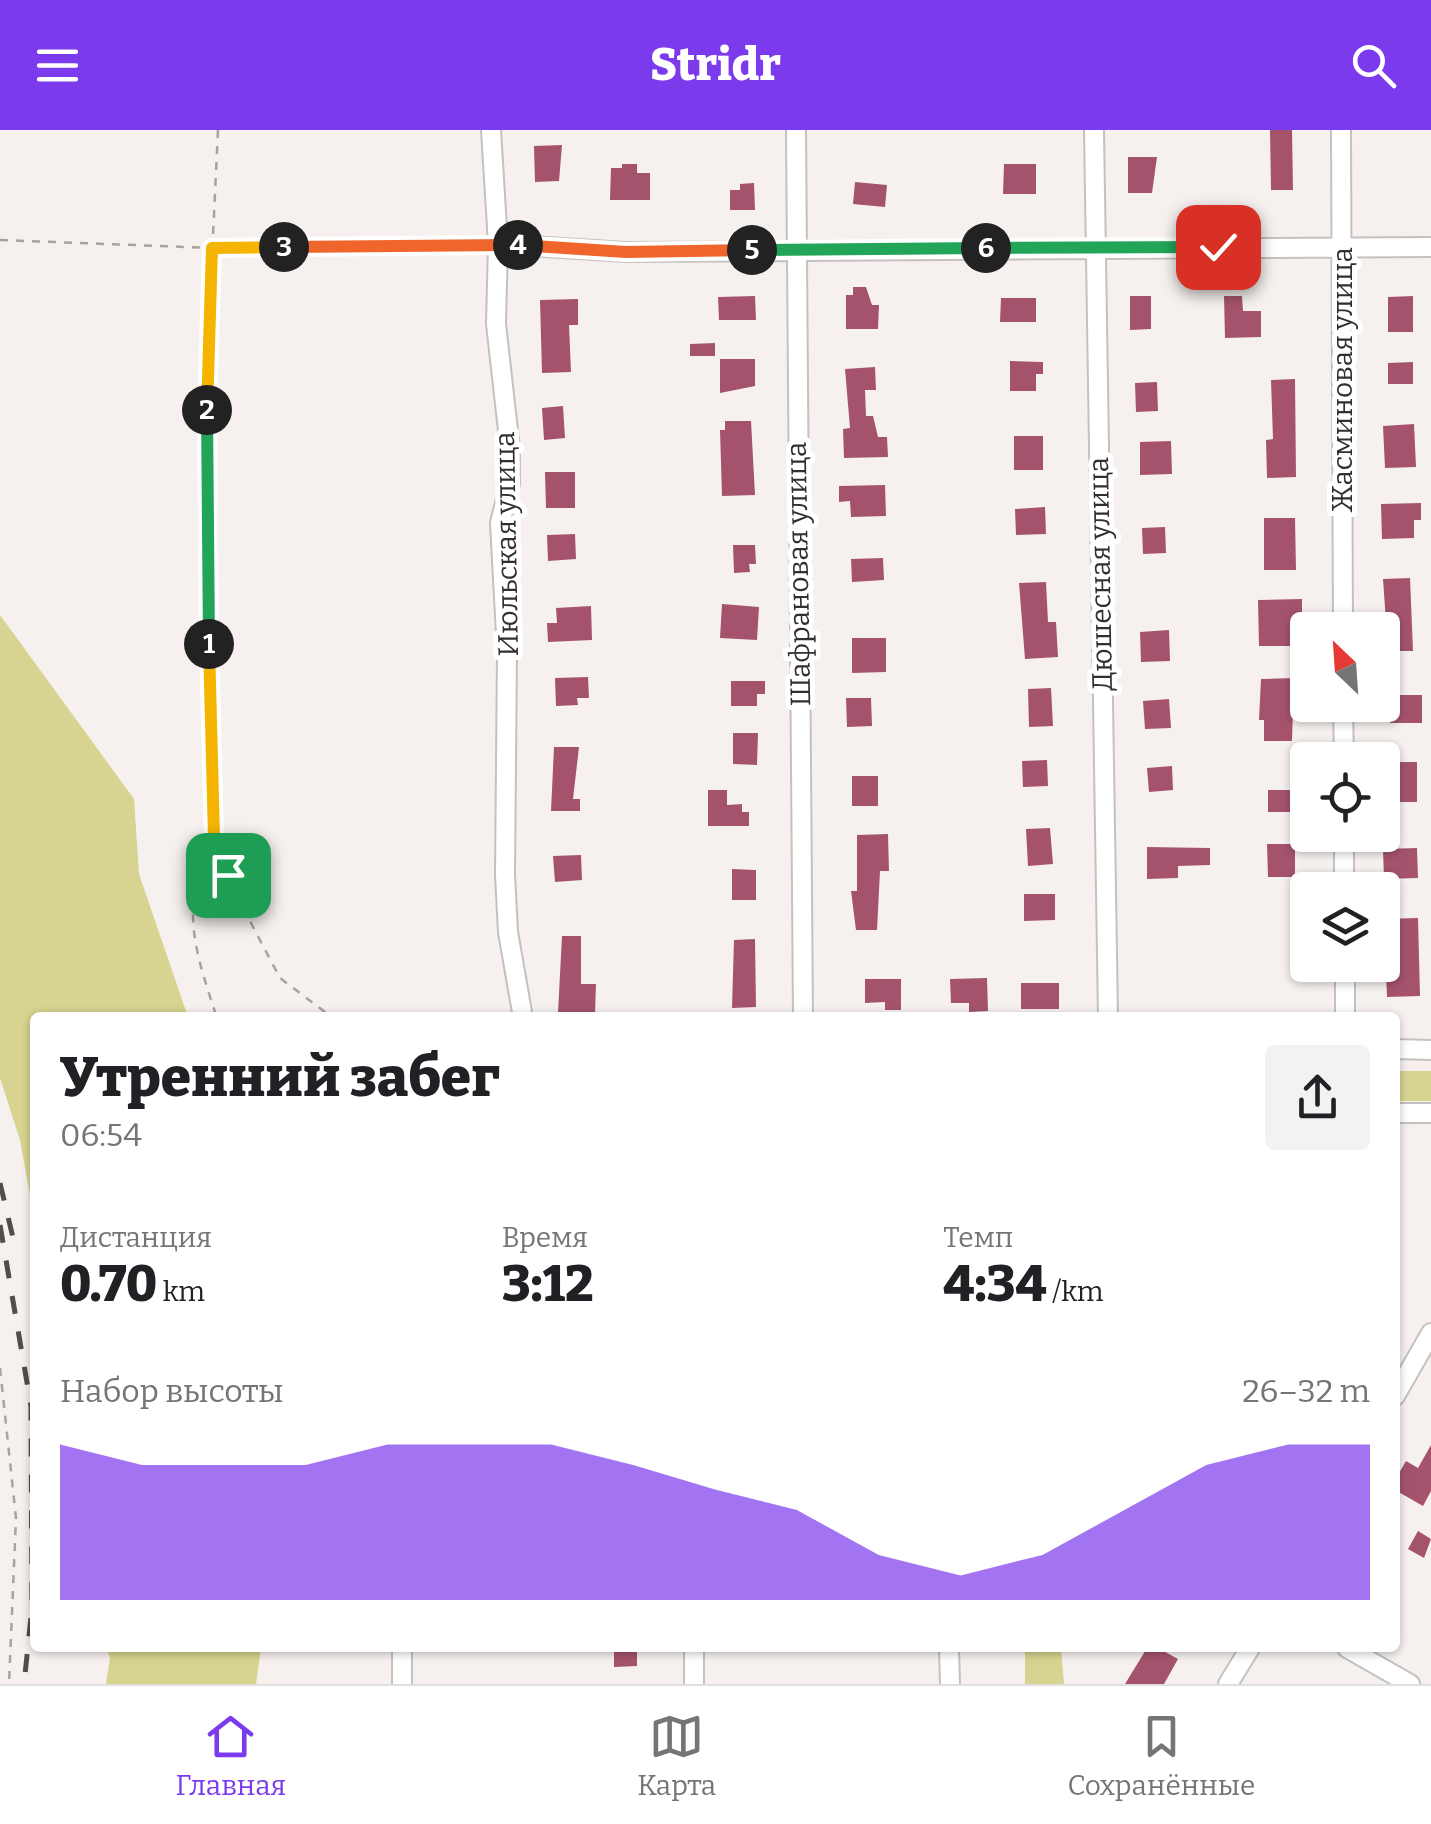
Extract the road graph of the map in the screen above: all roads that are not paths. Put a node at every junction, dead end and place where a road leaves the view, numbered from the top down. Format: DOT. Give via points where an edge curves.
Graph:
graph roads {
  1 [pos="491,130"];
  2 [pos="796,130"];
  3 [pos="1094,130"];
  4 [pos="1341,130"];
  5 [pos="498,244"];
  6 [pos="1341,247"];
  7 [pos="1431,247"];
  8 [pos="1094,248"];
  9 [pos="794,249"];
  10 [pos="1343,612"];
  11 [pos="1345,982"];
  12 [pos="521,1012"];
  13 [pos="803,1012"];
  14 [pos="1108,1012"];
  15 [pos="1345,1012"];
  16 [pos="1400,1049"];
  17 [pos="1431,1050"];
  18 [pos="1400,1113"];
  19 [pos="1431,1113"];
  20 [pos="1431,1334"];
  21 [pos="1400,1387"];
  22 [pos="402,1652"];
  23 [pos="694,1652"];
  24 [pos="948,1652"];
  25 [pos="1248,1652"];
  26 [pos="1354,1652"];
  27 [pos="402,1684"];
  28 [pos="694,1684"];
  29 [pos="950,1684"];
  30 [pos="1228,1684"];
  31 [pos="1410,1684"];
  1 -- 5 [label="street, Июльская улица"];
  2 -- 9 [label="street, Шафрановая улица"];
  3 -- 8 [label="street, Дюшесная улица"];
  4 -- 6 [label="street, Жасминовая улица"];
  5 -- 9 [label="street" via="626,252"];
  5 -- 12 [label="street, Июльская улица" via="496,324 510,448 500,523 507,653 505,874"];
  6 -- 7 [label="street"];
  6 -- 8 [label="street"];
  6 -- 10 [label="street, Жасминовая улица"];
  8 -- 9 [label="street"];
  8 -- 14 [label="street, Дюшесная улица"];
  9 -- 13 [label="street, Шафрановая улица"];
  11 -- 15 [label="street"];
  16 -- 17 [label="street"];
  18 -- 19 [label="street"];
  20 -- 21 [label="street"];
  22 -- 27 [label="street"];
  23 -- 28 [label="street"];
  24 -- 29 [label="street"];
  25 -- 30 [label="street"];
  26 -- 31 [label="street"];
}
